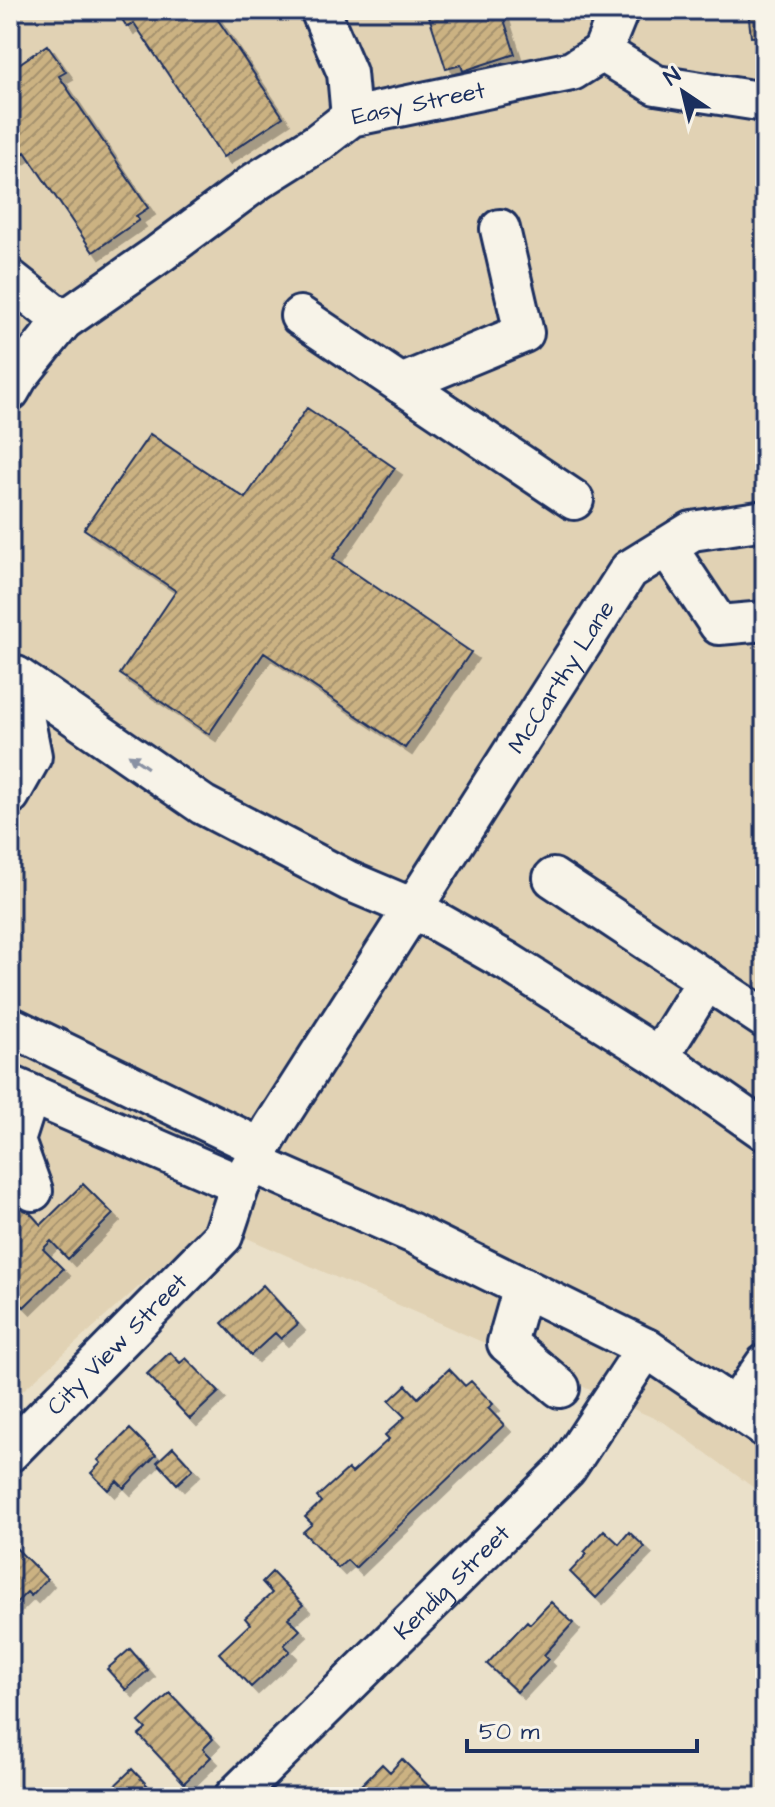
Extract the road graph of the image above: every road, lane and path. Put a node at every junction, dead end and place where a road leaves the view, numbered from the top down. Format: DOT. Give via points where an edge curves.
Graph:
graph roads {
  1 [pos="320,10"];
  2 [pos="619,10"];
  3 [pos="602,52"];
  4 [pos="765,102"];
  5 [pos="351,117"];
  6 [pos="500,229"];
  7 [pos="10,279"];
  8 [pos="300,316"];
  9 [pos="63,321"];
  10 [pos="401,384"];
  11 [pos="10,391"];
  12 [pos="574,500"];
  13 [pos="765,520"];
  14 [pos="667,547"];
  15 [pos="765,621"];
  16 [pos="13,675"];
  17 [pos="10,795"];
  18 [pos="553,878"];
  19 [pos="413,908"];
  20 [pos="707,980"];
  21 [pos="765,1019"];
  22 [pos="10,1026"];
  23 [pos="659,1057"];
  24 [pos="20,1089"];
  25 [pos="765,1131"];
  26 [pos="251,1165"];
  27 [pos="33,1191"];
  28 [pos="223,1236"];
  29 [pos="523,1287"];
  30 [pos="646,1348"];
  31 [pos="765,1364"];
  32 [pos="560,1388"];
  33 [pos="750,1417"];
  34 [pos="10,1452"];
  35 [pos="234,1797"];
  1 -- 5 [label="street" via="347,73"];
  2 -- 3 [label="street"];
  3 -- 4 [label="street" via="656,85"];
  3 -- 5 [label="street, Easy Street" via="572,71"];
  5 -- 9 [label="street, Easy Street"];
  6 -- 10 [label="street" via="524,333"];
  7 -- 9 [label="street"];
  8 -- 10 [label="street"];
  9 -- 11 [label="street, Easy Street"];
  10 -- 12 [label="street"];
  13 -- 14 [label="street, McCarthy Lane" via="692,531"];
  14 -- 15 [label="street" via="719,625"];
  14 -- 19 [label="street, McCarthy Lane" via="629,570"];
  16 -- 17 [label="street" via="32,756"];
  19 -- 16 [label="street, one-way" via="203,805"];
  18 -- 20 [label="street"];
  19 -- 23 [label="street"];
  19 -- 26 [label="street, McCarthy Lane"];
  20 -- 21 [label="street"];
  20 -- 23 [label="street"];
  22 -- 26 [label="street"];
  23 -- 25 [label="street"];
  24 -- 26 [label="street"];
  24 -- 27 [label="street" via="15,1141"];
  26 -- 28 [label="street, McCarthy Lane"];
  26 -- 29 [label="street"];
  28 -- 34 [label="street, City View Street"];
  29 -- 30 [label="street"];
  29 -- 32 [label="street" via="507,1343"];
  30 -- 33 [label="street"];
  30 -- 35 [label="street, Kendig Street" via="567,1468"];
  31 -- 33 [label="street"];
}
